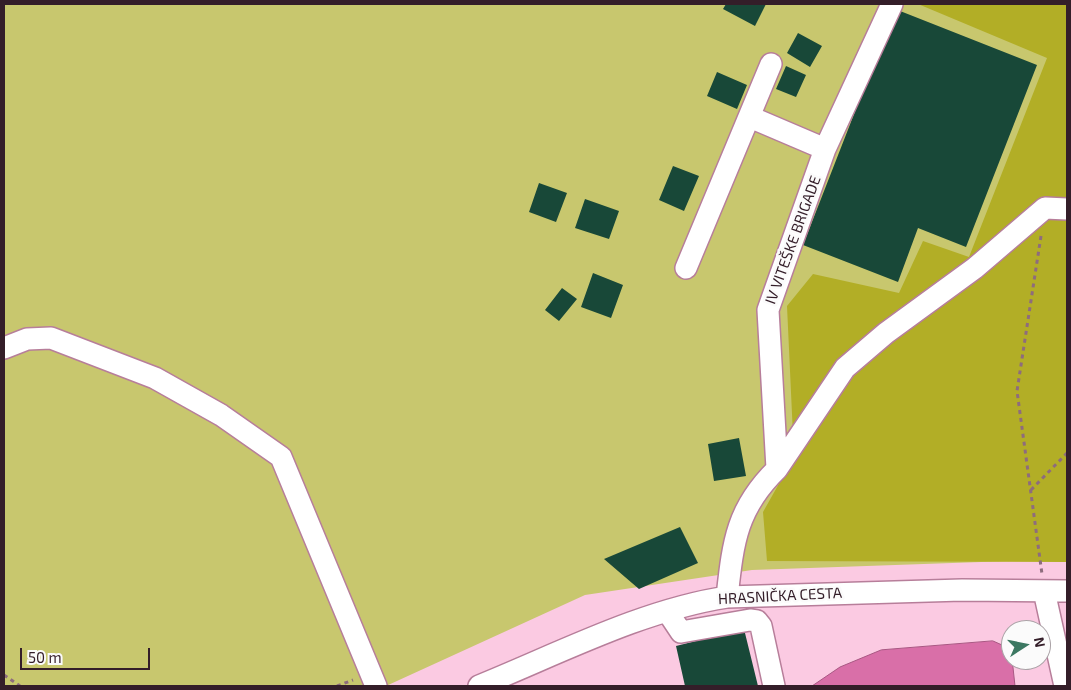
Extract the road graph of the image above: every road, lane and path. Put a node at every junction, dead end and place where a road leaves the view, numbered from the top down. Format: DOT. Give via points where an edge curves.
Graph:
graph roads {
  1 [pos="892,4"];
  2 [pos="771,64"];
  3 [pos="750,117"];
  4 [pos="825,149"];
  5 [pos="1045,208"];
  6 [pos="1067,209"];
  7 [pos="686,268"];
  8 [pos="4,348"];
  9 [pos="1067,452"];
  10 [pos="778,469"];
  11 [pos="1030,490"];
  12 [pos="1044,591"];
  13 [pos="1067,591"];
  14 [pos="727,597"];
  15 [pos="667,611"];
  16 [pos="4,675"];
  17 [pos="20,686"];
  18 [pos="376,686"];
  19 [pos="479,686"];
  20 [pos="774,686"];
  21 [pos="1066,686"];
  1 -- 4 [label="street, IV VITEŠKE BRIGADE"];
  2 -- 3 [label="street"];
  3 -- 4 [label="street"];
  3 -- 7 [label="street"];
  4 -- 10 [label="street, IV VITEŠKE BRIGADE" via="768,310"];
  5 -- 6 [label="street"];
  5 -- 10 [label="street" via="975,268 886,333 845,368"];
  5 -- 11 [label="path" via="1017,391"];
  8 -- 18 [label="street" via="27,338 51,338 155,378 221,415 281,457"];
  9 -- 11 [label="path"];
  10 -- 14 [label="street" via="759,486 744,511 733,547"];
  11 -- 12 [label="path"];
  12 -- 13 [label="street, HRASNIČKA CESTA"];
  12 -- 14 [label="street, HRASNIČKA CESTA" via="962,590"];
  12 -- 21 [label="street"];
  14 -- 15 [label="street, HRASNIČKA CESTA"];
  15 -- 19 [label="street, HRASNIČKA CESTA"];
  15 -- 20 [label="street" via="681,632 757,621 761,626"];
  16 -- 17 [label="path"];
}
